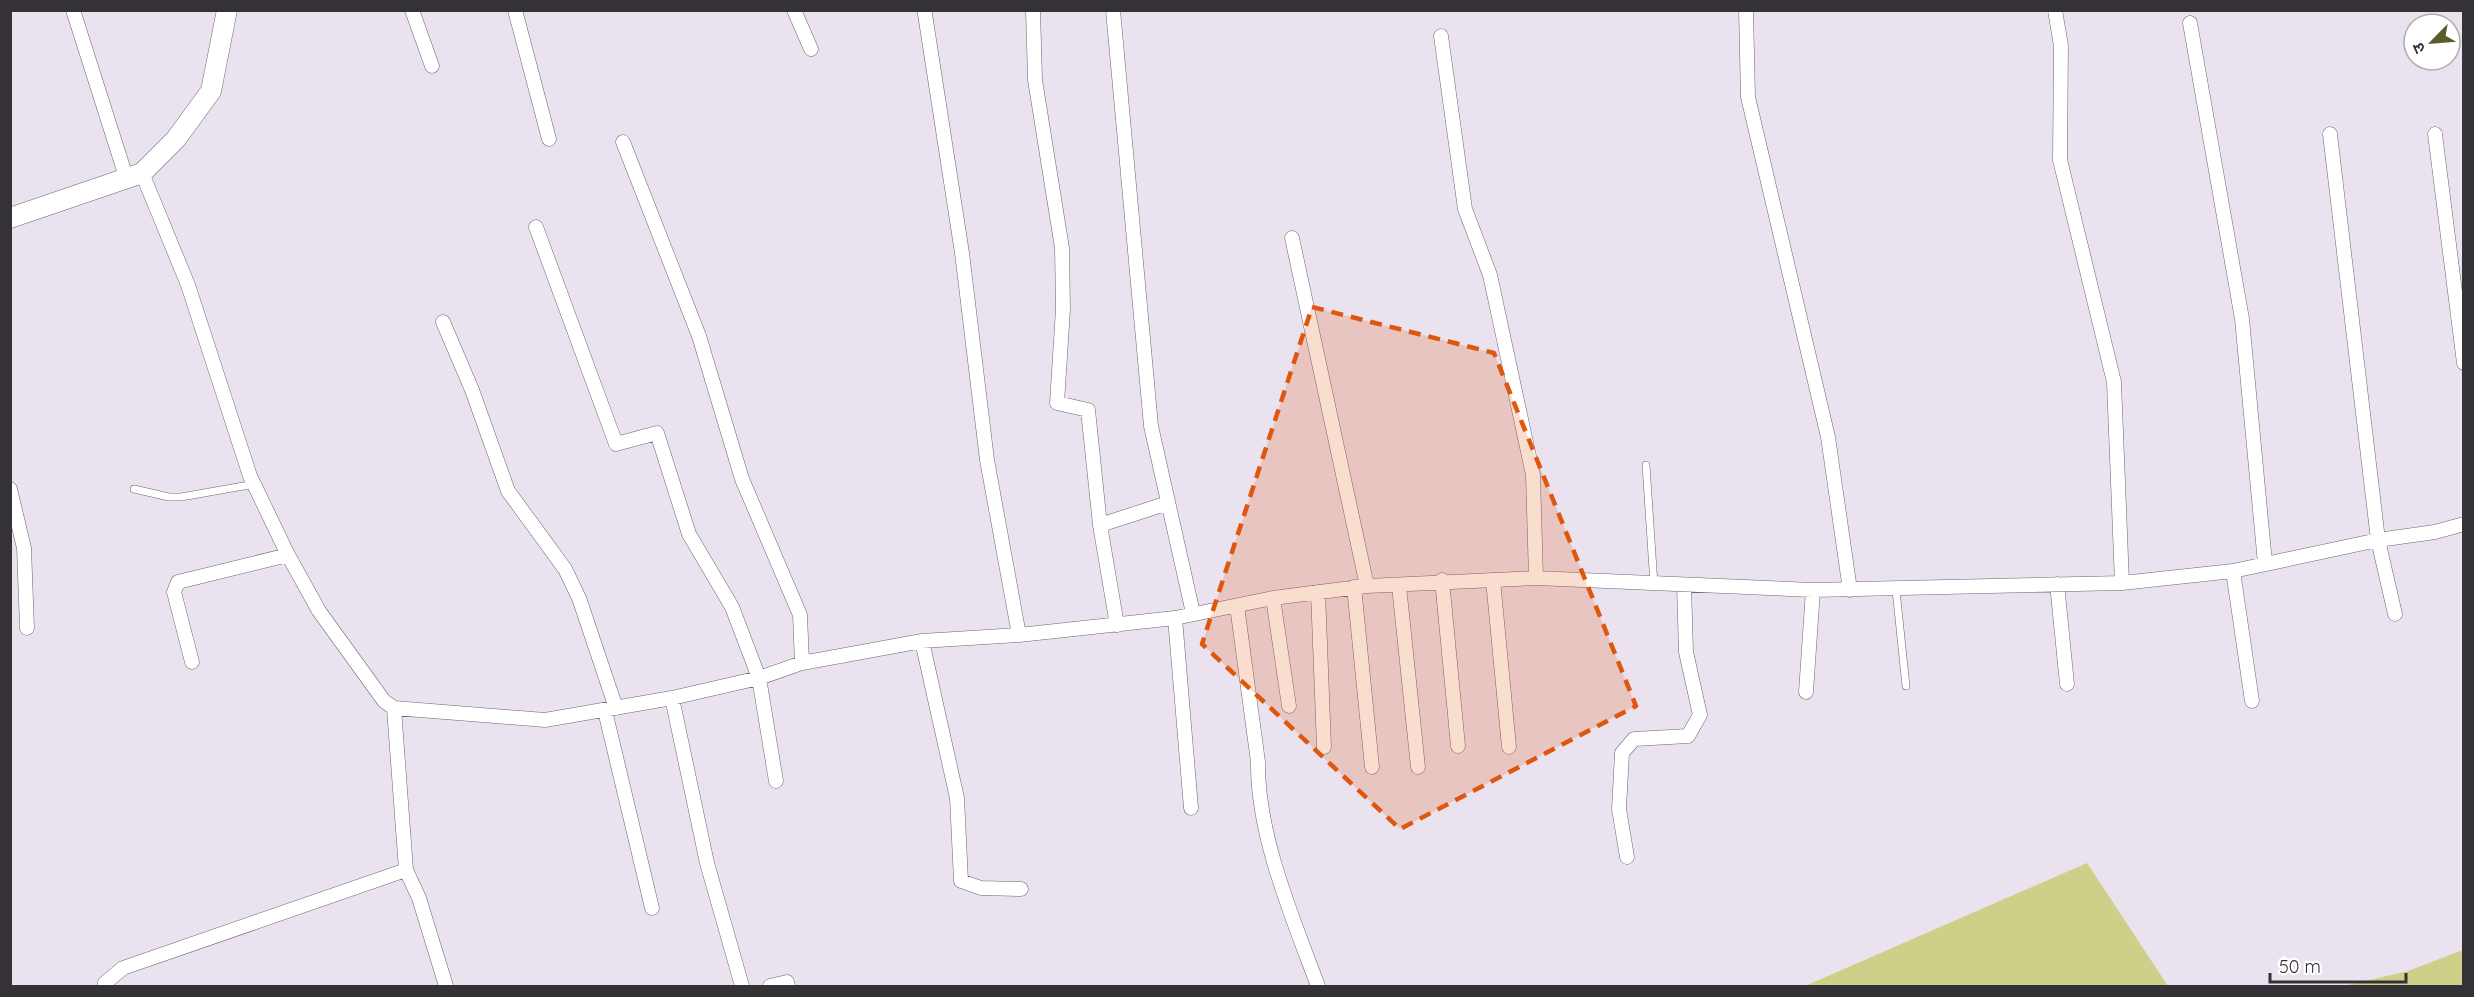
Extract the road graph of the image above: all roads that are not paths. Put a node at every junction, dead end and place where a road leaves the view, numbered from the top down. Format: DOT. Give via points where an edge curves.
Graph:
graph roads {
  1 [pos="73,10"];
  2 [pos="227,10"];
  3 [pos="412,10"];
  4 [pos="514,10"];
  5 [pos="794,10"];
  6 [pos="1033,10"];
  7 [pos="1113,10"];
  8 [pos="1746,10"];
  9 [pos="2055,10"];
  10 [pos="925,14"];
  11 [pos="2190,23"];
  12 [pos="1441,36"];
  13 [pos="811,49"];
  14 [pos="432,66"];
  15 [pos="2330,134"];
  16 [pos="2435,134"];
  17 [pos="549,139"];
  18 [pos="623,142"];
  19 [pos="134,176"];
  20 [pos="10,218"];
  21 [pos="536,228"];
  22 [pos="1292,238"];
  23 [pos="443,322"];
  24 [pos="2463,363"];
  25 [pos="1646,465"];
  26 [pos="255,484"];
  27 [pos="10,489"];
  28 [pos="134,489"];
  29 [pos="1168,503"];
  30 [pos="2463,524"];
  31 [pos="1100,525"];
  32 [pos="2378,540"];
  33 [pos="288,555"];
  34 [pos="2265,563"];
  35 [pos="2234,571"];
  36 [pos="1536,578"];
  37 [pos="1442,580"];
  38 [pos="1492,580"];
  39 [pos="2057,584"];
  40 [pos="2122,584"];
  41 [pos="1654,585"];
  42 [pos="1684,585"];
  43 [pos="1361,586"];
  44 [pos="1399,586"];
  45 [pos="1813,590"];
  46 [pos="1850,590"];
  47 [pos="1896,590"];
  48 [pos="1318,592"];
  49 [pos="1273,598"];
  50 [pos="1237,606"];
  51 [pos="1193,613"];
  52 [pos="2395,614"];
  53 [pos="1175,618"];
  54 [pos="1117,625"];
  55 [pos="27,628"];
  56 [pos="1019,635"];
  57 [pos="922,641"];
  58 [pos="192,662"];
  59 [pos="802,663"];
  60 [pos="759,678"];
  61 [pos="2067,684"];
  62 [pos="1906,686"];
  63 [pos="1806,692"];
  64 [pos="672,698"];
  65 [pos="2252,700"];
  66 [pos="1289,706"];
  67 [pos="394,708"];
  68 [pos="610,709"];
  69 [pos="1458,746"];
  70 [pos="1324,747"];
  71 [pos="1509,747"];
  72 [pos="1372,767"];
  73 [pos="1418,767"];
  74 [pos="776,781"];
  75 [pos="1191,808"];
  76 [pos="1627,857"];
  77 [pos="406,870"];
  78 [pos="1021,889"];
  79 [pos="652,908"];
  80 [pos="106,987"];
  81 [pos="446,987"];
  82 [pos="742,987"];
  83 [pos="770,987"];
  84 [pos="788,987"];
  85 [pos="1318,987"];
  1 -- 19 [label="street"];
  2 -- 19 [label="main road" via="211,91 176,139"];
  3 -- 14 [label="street"];
  4 -- 17 [label="street"];
  5 -- 13 [label="street"];
  6 -- 31 [label="street" via="1035,80 1062,248 1057,403 1088,410"];
  7 -- 29 [label="street" via="1150,426"];
  8 -- 46 [label="street" via="1748,97 1828,437"];
  9 -- 40 [label="street" via="2061,46 2060,160 2114,382"];
  10 -- 56 [label="street" via="962,253 987,460"];
  11 -- 34 [label="street" via="2242,319"];
  12 -- 36 [label="street" via="1464,200 1490,275 1533,475"];
  15 -- 32 [label="street"];
  16 -- 24 [label="street"];
  18 -- 59 [label="street" via="699,336 742,479 800,615"];
  19 -- 20 [label="main road"];
  19 -- 26 [label="street" via="188,285"];
  21 -- 60 [label="street" via="616,444 657,433 689,534 732,607"];
  22 -- 43 [label="street"];
  23 -- 68 [label="street" via="508,491 565,569 579,598"];
  25 -- 41 [label="lane"];
  26 -- 28 [label="lane" via="181,497"];
  26 -- 33 [label="street"];
  27 -- 55 [label="street" via="24,548"];
  29 -- 31 [label="street"];
  29 -- 51 [label="street"];
  30 -- 32 [label="street"];
  31 -- 54 [label="street"];
  32 -- 34 [label="street"];
  32 -- 52 [label="street"];
  33 -- 58 [label="street" via="178,582 174,592"];
  33 -- 67 [label="street" via="318,611 384,701"];
  34 -- 35 [label="street"];
  35 -- 40 [label="street"];
  35 -- 65 [label="street"];
  36 -- 38 [label="street"];
  36 -- 41 [label="street"];
  37 -- 38 [label="street"];
  37 -- 44 [label="street"];
  37 -- 69 [label="street"];
  38 -- 71 [label="street"];
  39 -- 40 [label="street"];
  39 -- 47 [label="street"];
  39 -- 61 [label="street"];
  41 -- 42 [label="street"];
  42 -- 45 [label="street"];
  42 -- 76 [label="street" via="1686,652 1700,715 1688,736 1634,739 1622,753 1619,809"];
  43 -- 44 [label="street"];
  43 -- 48 [label="street"];
  43 -- 72 [label="street"];
  44 -- 73 [label="street"];
  45 -- 46 [label="street"];
  45 -- 63 [label="street"];
  46 -- 47 [label="street"];
  47 -- 62 [label="lane"];
  48 -- 49 [label="street"];
  48 -- 70 [label="street"];
  49 -- 50 [label="street"];
  49 -- 66 [label="street"];
  50 -- 51 [label="street"];
  50 -- 85 [label="street" via="1265,817 1280,884"];
  51 -- 53 [label="street"];
  53 -- 54 [label="street"];
  53 -- 75 [label="street"];
  54 -- 56 [label="street"];
  56 -- 57 [label="street"];
  57 -- 59 [label="street"];
  57 -- 78 [label="street" via="957,798 961,881 981,888"];
  59 -- 60 [label="street"];
  60 -- 64 [label="street"];
  60 -- 74 [label="street"];
  64 -- 68 [label="street"];
  64 -- 82 [label="street" via="705,856"];
  67 -- 68 [label="street" via="545,720"];
  67 -- 77 [label="street"];
  68 -- 79 [label="street"];
  77 -- 80 [label="street" via="123,968 105,983"];
  77 -- 81 [label="street" via="419,898"];
  83 -- 84 [label="street" via="787,982"];
}
